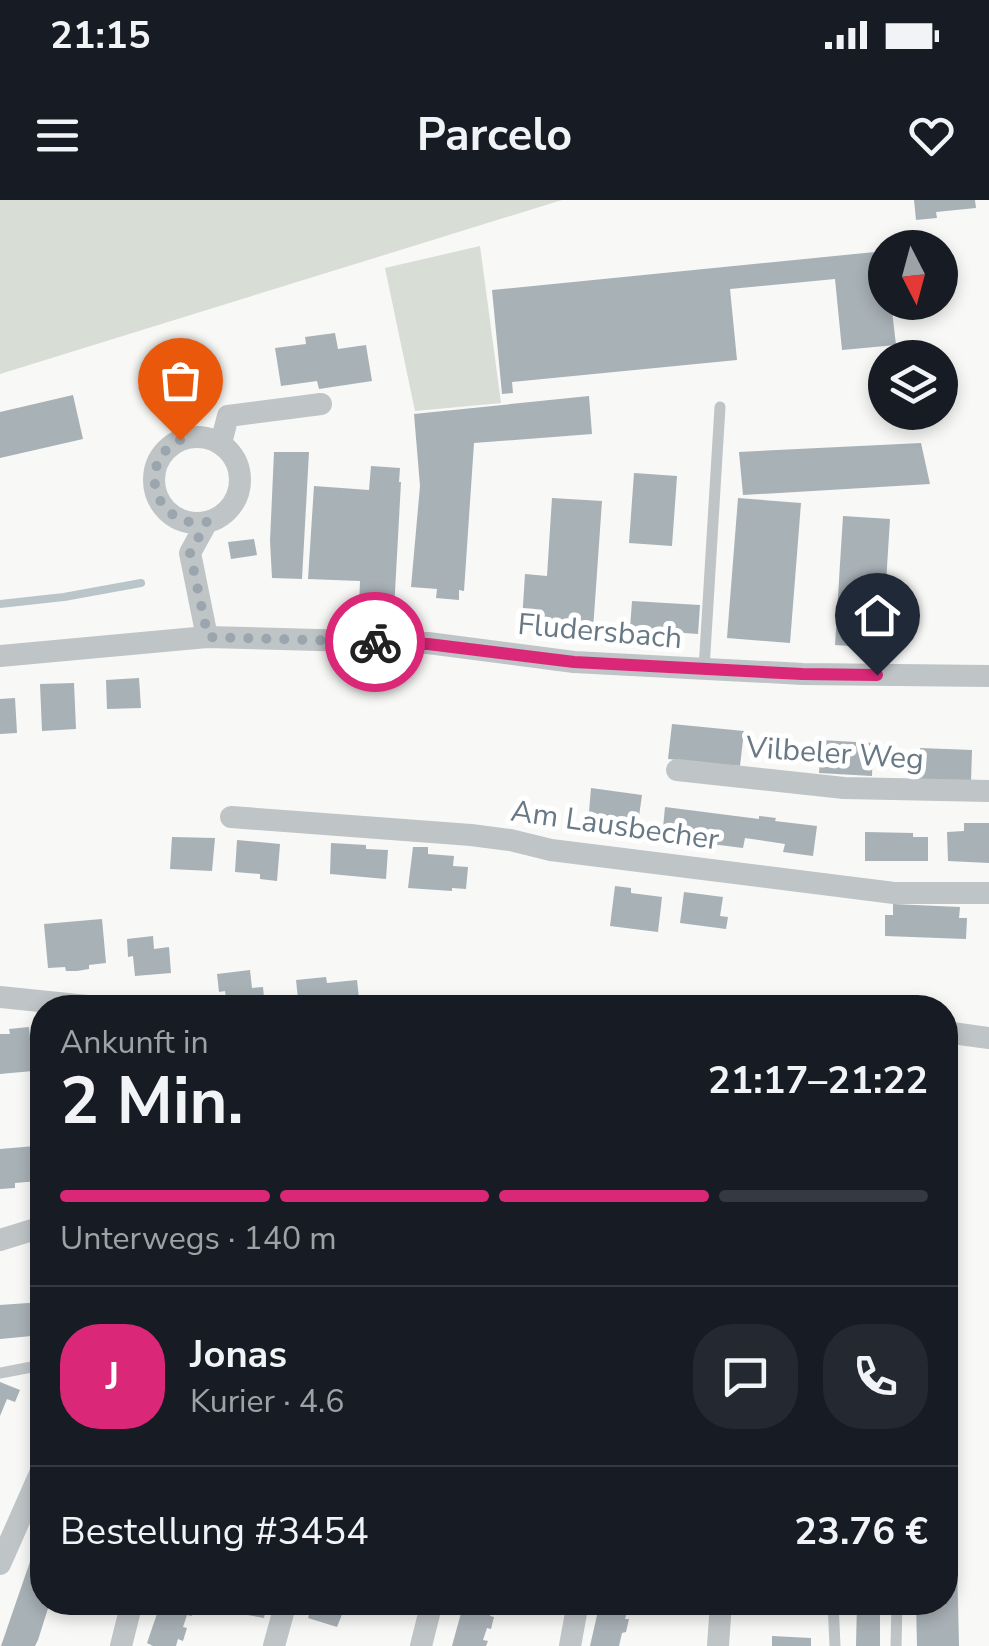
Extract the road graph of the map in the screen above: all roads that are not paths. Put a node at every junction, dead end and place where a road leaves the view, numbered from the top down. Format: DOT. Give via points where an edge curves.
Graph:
graph roads {
  1 [pos="321,404"];
  2 [pos="720,406"];
  3 [pos="220,442"];
  4 [pos="207,522"];
  5 [pos="208,637"];
  6 [pos="0,656"];
  7 [pos="704,669"];
  8 [pos="989,676"];
  9 [pos="678,770"];
  10 [pos="989,791"];
  11 [pos="231,817"];
  12 [pos="989,893"];
  13 [pos="0,997"];
  14 [pos="30,1000"];
  15 [pos="958,1034"];
  16 [pos="989,1038"];
  17 [pos="30,1230"];
  18 [pos="0,1240"];
  19 [pos="30,1367"];
  20 [pos="0,1373"];
  21 [pos="21,1518"];
  22 [pos="0,1564"];
  23 [pos="129,1615"];
  24 [pos="282,1615"];
  25 [pos="429,1615"];
  26 [pos="576,1615"];
  27 [pos="720,1615"];
  28 [pos="834,1615"];
  29 [pos="897,1615"];
  30 [pos="121,1646"];
  31 [pos="274,1646"];
  32 [pos="422,1646"];
  33 [pos="570,1646"];
  34 [pos="718,1646"];
  35 [pos="836,1646"];
  36 [pos="896,1646"];
  1 -- 3 [label="street" via="228,416"];
  2 -- 7 [label="lane"];
  3 -- 4 [label="street" via="237,462 240,487 229,510"];
  3 -- 4 [label="street" via="180,440 154,472 167,511 186,522"];
  4 -- 5 [label="street" via="190,553"];
  5 -- 6 [label="street, Fludersbach"];
  5 -- 7 [label="street, Fludersbach" via="428,644"];
  7 -- 8 [label="street, Fludersbach"];
  9 -- 10 [label="street, Vilbeler Weg" via="844,788"];
  11 -- 12 [label="street, Am Lausbecher" via="471,835 894,893"];
  13 -- 14 [label="street"];
  15 -- 16 [label="street"];
  17 -- 18 [label="street"];
  19 -- 20 [label="lane"];
  21 -- 22 [label="street"];
  23 -- 30 [label="street"];
  24 -- 31 [label="street"];
  25 -- 32 [label="street"];
  26 -- 33 [label="street"];
  27 -- 34 [label="street"];
  28 -- 35 [label="lane"];
  29 -- 36 [label="lane"];
}
